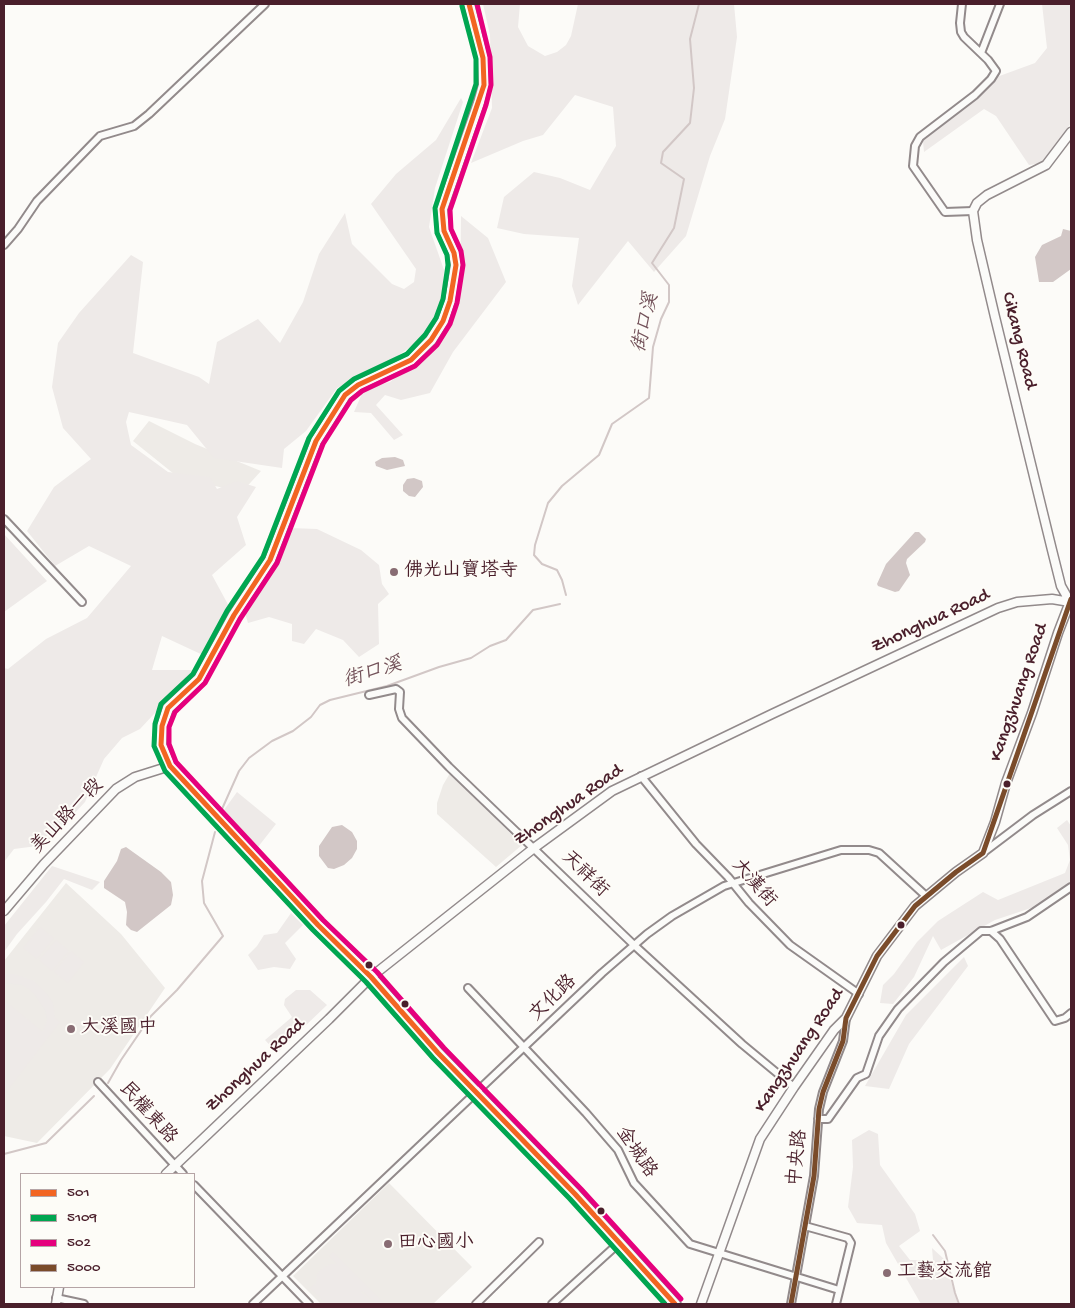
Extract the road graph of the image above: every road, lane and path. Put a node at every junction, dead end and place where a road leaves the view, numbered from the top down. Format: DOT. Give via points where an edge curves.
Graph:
graph roads {
  1 [pos="265,4"];
  2 [pos="469,4"];
  3 [pos="962,4"];
  4 [pos="1000,4"];
  5 [pos="980,53"];
  6 [pos="1071,132"];
  7 [pos="974,212"];
  8 [pos="4,245"];
  9 [pos="4,519"];
  10 [pos="1071,600"];
  11 [pos="82,602"];
  12 [pos="369,696"];
  13 [pos="170,766"];
  14 [pos="641,776"];
  15 [pos="1071,791"];
  16 [pos="534,848"];
  17 [pos="983,853"];
  18 [pos="734,883"];
  19 [pos="1071,887"];
  20 [pos="926,896"];
  21 [pos="4,911"];
  22 [pos="991,931"];
  23 [pos="634,945"];
  24 [pos="371,977"];
  25 [pos="468,988"];
  26 [pos="859,994"];
  27 [pos="1071,1013"];
  28 [pos="846,1018"];
  29 [pos="1065,1018"];
  30 [pos="1071,1025"];
  31 [pos="525,1048"];
  32 [pos="98,1082"];
  33 [pos="794,1087"];
  34 [pos="476,1092"];
  35 [pos="818,1119"];
  36 [pos="174,1166"];
  37 [pos="167,1173"];
  38 [pos="182,1173"];
  39 [pos="195,1186"];
  40 [pos="805,1226"];
  41 [pos="539,1242"];
  42 [pos="619,1244"];
  43 [pos="718,1254"];
  44 [pos="282,1277"];
  45 [pos="796,1277"];
  46 [pos="59,1288"];
  47 [pos="839,1290"];
  48 [pos="56,1301"];
  49 [pos="84,1304"];
  50 [pos="253,1304"];
  51 [pos="309,1304"];
  52 [pos="476,1304"];
  53 [pos="552,1304"];
  54 [pos="675,1304"];
  55 [pos="701,1304"];
  56 [pos="791,1304"];
  57 [pos="836,1304"];
  1 -- 8 [label="street" via="149,114 134,126 100,136 37,201"];
  2 -- 13 [label="main road" via="483,58 484,85 442,209 444,231 456,265 445,314 431,340 411,360 358,385 345,395 316,440 270,560 234,615 199,679 168,708 162,726 161,745"];
  3 -- 5 [label="street" via="961,32"];
  4 -- 5 [label="street"];
  5 -- 7 [label="street" via="996,71 975,95 920,137 915,146 913,166 945,212"];
  6 -- 7 [label="street" via="1046,165 987,195 977,203"];
  7 -- 10 [label="street, Cikang Road" via="981,259 1047,530 1062,586"];
  9 -- 11 [label="street"];
  10 -- 14 [label="street, Zhonghua Road" via="1044,599 998,608"];
  10 -- 17 [label="street, Kangzhuang Road"];
  12 -- 16 [label="street, 天祥街" via="396,689 400,692 402,718"];
  13 -- 21 [label="street, 美山路一段" via="135,777 116,789"];
  13 -- 24 [label="main road"];
  14 -- 16 [label="street, Zhonghua Road" via="612,791"];
  14 -- 18 [label="street, 大漢街" via="680,825"];
  15 -- 17 [label="street"];
  16 -- 23 [label="street, 天祥街"];
  16 -- 24 [label="street, Zhonghua Road"];
  17 -- 20 [label="street, Kangzhuang Road"];
  18 -- 20 [label="street, 文化路" via="840,850 869,850 879,853"];
  18 -- 23 [label="street, 文化路" via="672,916"];
  18 -- 26 [label="street, 大漢街" via="790,945"];
  19 -- 22 [label="street" via="1027,916"];
  20 -- 26 [label="street, Kangzhuang Road" via="877,956"];
  22 -- 29 [label="street" via="1000,939 1055,1021"];
  22 -- 35 [label="street" via="981,931 944,962 898,1009 879,1036 866,1074 856,1078 828,1119"];
  23 -- 31 [label="street, 文化路"];
  23 -- 33 [label="street, 天祥街"];
  24 -- 34 [label="main road"];
  24 -- 36 [label="street, Zhonghua Road"];
  25 -- 31 [label="street, 金城路"];
  26 -- 28 [label="street, Kangzhuang Road"];
  27 -- 29 [label="street"];
  28 -- 33 [label="street, Kangzhuang Road"];
  28 -- 35 [label="street, 中央路" via="843,1041 822,1092"];
  29 -- 30 [label="street"];
  31 -- 34 [label="street, 文化路"];
  31 -- 43 [label="street, 金城路" via="618,1150 634,1183 682,1236 690,1244"];
  32 -- 36 [label="street, 民權東路"];
  33 -- 43 [label="street, Kangzhuang Road" via="757,1144"];
  34 -- 42 [label="main road" via="571,1189"];
  34 -- 44 [label="street, 文化路"];
  35 -- 40 [label="street, 中央路" via="814,1176"];
  36 -- 37 [label="street, Zhonghua Road"];
  36 -- 38 [label="street, 民權東路"];
  39 -- 44 [label="street"];
  40 -- 45 [label="street, 中央路"];
  40 -- 47 [label="street" via="848,1238 851,1243"];
  41 -- 52 [label="street"];
  42 -- 53 [label="street"];
  42 -- 54 [label="main road"];
  43 -- 45 [label="street, 金城路"];
  43 -- 55 [label="street, Kangzhuang Road"];
  44 -- 50 [label="street, 文化路"];
  44 -- 51 [label="street"];
  45 -- 47 [label="street, 金城路"];
  45 -- 56 [label="street, 中央路"];
  46 -- 48 [label="street"];
  47 -- 57 [label="street"];
  48 -- 49 [label="street"];
}
